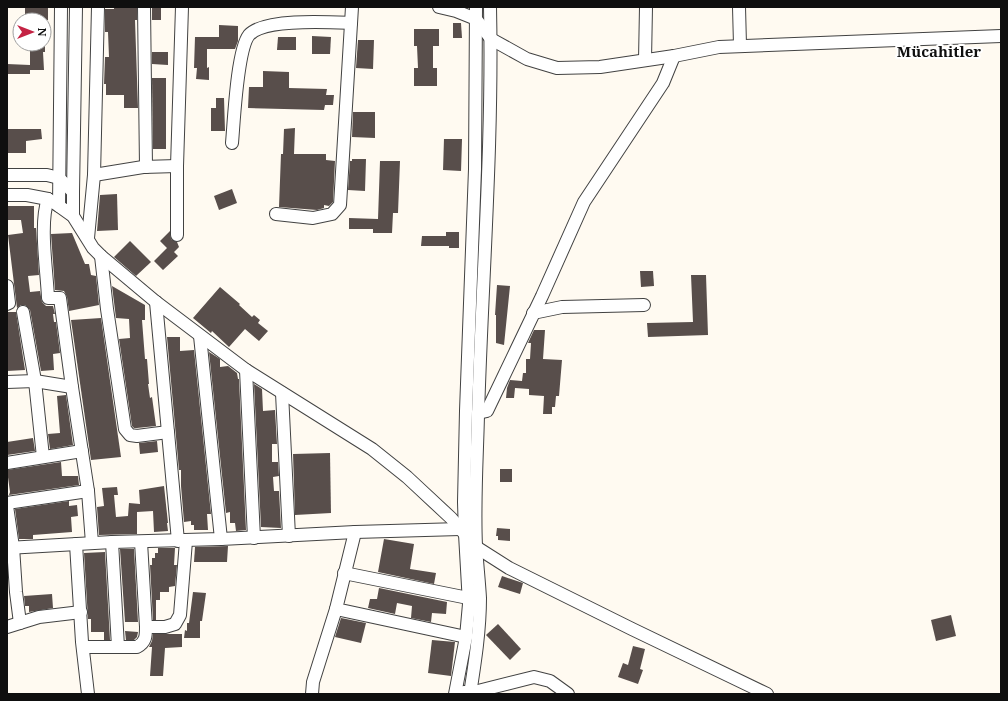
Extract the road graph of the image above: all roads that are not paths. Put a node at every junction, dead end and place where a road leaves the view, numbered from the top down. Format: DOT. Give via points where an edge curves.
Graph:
graph roads {
  1 [pos="61,7"];
  2 [pos="76,7"];
  3 [pos="98,7"];
  4 [pos="144,7"];
  5 [pos="182,7"];
  6 [pos="352,7"];
  7 [pos="440,7"];
  8 [pos="476,7"];
  9 [pos="490,7"];
  10 [pos="646,7"];
  11 [pos="739,7"];
  12 [pos="476,20"];
  13 [pos="351,23"];
  14 [pos="1001,36"];
  15 [pos="491,39"];
  16 [pos="740,45"];
  17 [pos="674,56"];
  18 [pos="645,60"];
  19 [pos="232,143"];
  20 [pos="177,166"];
  21 [pos="146,167"];
  22 [pos="7,175"];
  23 [pos="94,175"];
  24 [pos="59,178"];
  25 [pos="73,192"];
  26 [pos="7,195"];
  27 [pos="48,199"];
  28 [pos="59,206"];
  29 [pos="276,214"];
  30 [pos="73,216"];
  31 [pos="177,235"];
  32 [pos="88,238"];
  33 [pos="101,256"];
  34 [pos="7,286"];
  35 [pos="156,302"];
  36 [pos="7,304"];
  37 [pos="644,305"];
  38 [pos="23,312"];
  39 [pos="533,313"];
  40 [pos="200,336"];
  41 [pos="246,370"];
  42 [pos="35,381"];
  43 [pos="7,382"];
  44 [pos="72,387"];
  45 [pos="282,393"];
  46 [pos="478,413"];
  47 [pos="168,432"];
  48 [pos="82,451"];
  49 [pos="43,457"];
  50 [pos="7,462"];
  51 [pos="88,491"];
  52 [pos="7,505"];
  53 [pos="355,532"];
  54 [pos="462,532"];
  55 [pos="289,536"];
  56 [pos="254,538"];
  57 [pos="221,539"];
  58 [pos="182,541"];
  59 [pos="112,542"];
  60 [pos="140,542"];
  61 [pos="92,543"];
  62 [pos="76,544"];
  63 [pos="10,547"];
  64 [pos="476,547"];
  65 [pos="344,573"];
  66 [pos="468,598"];
  67 [pos="336,609"];
  68 [pos="81,612"];
  69 [pos="20,623"];
  70 [pos="7,627"];
  71 [pos="146,627"];
  72 [pos="466,638"];
  73 [pos="83,647"];
  74 [pos="118,647"];
  75 [pos="455,693"];
  76 [pos="88,694"];
  77 [pos="312,694"];
  78 [pos="470,694"];
  79 [pos="568,694"];
  80 [pos="767,694"];
  1 -- 24 [label="street"];
  2 -- 25 [label="street"];
  3 -- 23 [label="street"];
  4 -- 21 [label="street"];
  5 -- 20 [label="street"];
  6 -- 13 [label="street"];
  7 -- 12 [label="street" via="456,10"];
  8 -- 12 [label="street"];
  9 -- 15 [label="street"];
  10 -- 18 [label="street"];
  11 -- 16 [label="street"];
  12 -- 15 [label="street"];
  12 -- 54 [label="street" via="475,169"];
  13 -- 19 [label="street" via="308,22 261,27 249,35 242,48 239,66"];
  13 -- 29 [label="street" via="340,206 332,214 313,218"];
  14 -- 16 [label="street"];
  15 -- 18 [label="street" via="527,59 558,68 600,67"];
  15 -- 46 [label="street"];
  16 -- 17 [label="street"];
  17 -- 18 [label="street"];
  17 -- 39 [label="street" via="663,83 584,202"];
  20 -- 21 [label="street"];
  20 -- 31 [label="street"];
  21 -- 23 [label="street"];
  22 -- 24 [label="street" via="47,175"];
  23 -- 32 [label="street"];
  24 -- 25 [label="street"];
  24 -- 28 [label="street"];
  25 -- 30 [label="street"];
  26 -- 27 [label="street"];
  27 -- 28 [label="street"];
  27 -- 44 [label="street" via="43,222 48,298 60,298"];
  28 -- 30 [label="street"];
  30 -- 32 [label="street"];
  32 -- 33 [label="street"];
  33 -- 35 [label="street"];
  33 -- 47 [label="street" via="106,309 125,429 130,435 137,436"];
  34 -- 36 [label="street"];
  35 -- 40 [label="street"];
  35 -- 47 [label="street"];
  37 -- 39 [label="street" via="562,307"];
  38 -- 42 [label="street"];
  39 -- 46 [label="street" via="487,411"];
  40 -- 41 [label="street"];
  40 -- 57 [label="street"];
  41 -- 45 [label="street"];
  41 -- 56 [label="street"];
  42 -- 43 [label="street"];
  42 -- 44 [label="street"];
  42 -- 49 [label="street"];
  44 -- 48 [label="street"];
  45 -- 54 [label="street" via="372,450 407,477 451,518"];
  45 -- 55 [label="street"];
  46 -- 64 [label="street"];
  47 -- 58 [label="street"];
  48 -- 49 [label="street"];
  48 -- 51 [label="street"];
  49 -- 50 [label="street"];
  51 -- 52 [label="street"];
  51 -- 61 [label="street"];
  52 -- 63 [label="street"];
  53 -- 54 [label="street"];
  53 -- 55 [label="street"];
  53 -- 65 [label="street"];
  54 -- 64 [label="street"];
  54 -- 66 [label="street"];
  55 -- 56 [label="street"];
  56 -- 57 [label="street"];
  57 -- 58 [label="street"];
  58 -- 60 [label="street"];
  58 -- 71 [label="street" via="179,619 171,626"];
  59 -- 60 [label="street"];
  59 -- 61 [label="street"];
  59 -- 74 [label="street"];
  60 -- 71 [label="street"];
  61 -- 62 [label="street"];
  62 -- 63 [label="street"];
  62 -- 68 [label="street"];
  63 -- 69 [label="street"];
  64 -- 78 [label="street" via="480,599"];
  64 -- 80 [label="street" via="509,568"];
  65 -- 66 [label="street"];
  65 -- 67 [label="street"];
  66 -- 72 [label="street"];
  67 -- 72 [label="street"];
  67 -- 77 [label="street" via="313,682"];
  68 -- 69 [label="street" via="50,615"];
  68 -- 73 [label="street"];
  69 -- 70 [label="street"];
  71 -- 74 [label="street" via="145,640 140,645"];
  72 -- 75 [label="street"];
  73 -- 74 [label="street"];
  73 -- 76 [label="street"];
  75 -- 78 [label="street"];
  78 -- 79 [label="street" via="534,677 550,681"];
}
